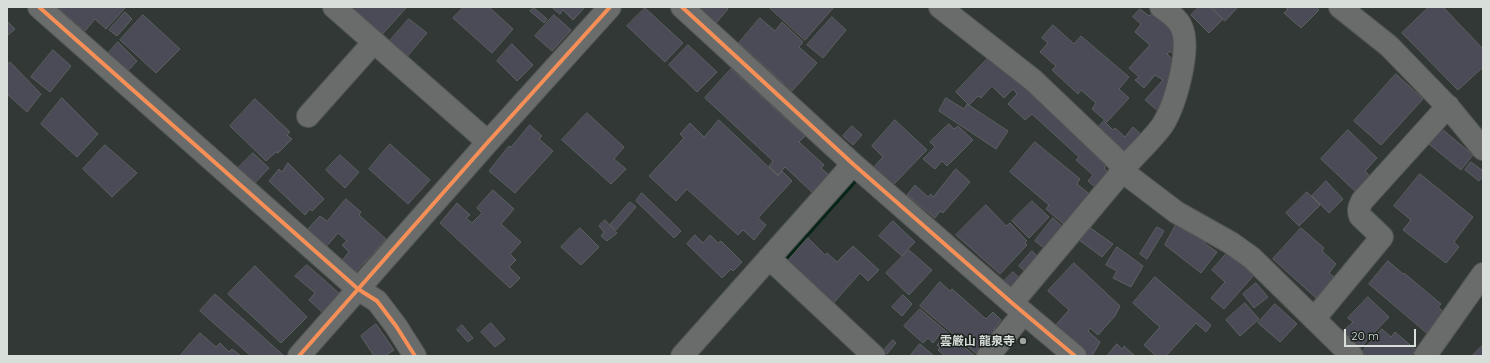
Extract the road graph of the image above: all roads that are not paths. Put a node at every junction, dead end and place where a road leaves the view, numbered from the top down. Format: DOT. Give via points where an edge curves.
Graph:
graph roads {
  1 [pos="39,7"];
  2 [pos="334,7"];
  3 [pos="610,7"];
  4 [pos="682,7"];
  5 [pos="940,7"];
  6 [pos="1161,7"];
  7 [pos="1340,7"];
  8 [pos="374,42"];
  9 [pos="1448,106"];
  10 [pos="308,116"];
  11 [pos="488,142"];
  12 [pos="1483,149"];
  13 [pos="853,164"];
  14 [pos="1123,169"];
  15 [pos="769,258"];
  16 [pos="1483,274"];
  17 [pos="358,289"];
  18 [pos="1018,308"];
  19 [pos="1314,318"];
  20 [pos="299,356"];
  21 [pos="414,356"];
  22 [pos="682,356"];
  23 [pos="874,356"];
  24 [pos="988,356"];
  25 [pos="1075,356"];
  26 [pos="1352,356"];
  27 [pos="1425,356"];
  1 -- 17 [label="street"];
  2 -- 8 [label="street"];
  3 -- 11 [label="street"];
  4 -- 13 [label="street"];
  5 -- 14 [label="street" via="1033,80 1115,158"];
  6 -- 14 [label="street" via="1176,20 1183,36 1185,50 1177,89 1162,125"];
  7 -- 9 [label="street" via="1389,46"];
  8 -- 10 [label="street"];
  8 -- 11 [label="street"];
  9 -- 12 [label="street"];
  9 -- 19 [label="street" via="1362,201 1359,207 1360,216 1382,237"];
  11 -- 17 [label="street"];
  13 -- 15 [label="street"];
  13 -- 18 [label="street"];
  14 -- 18 [label="street"];
  14 -- 19 [label="street" via="1176,212 1252,258"];
  15 -- 22 [label="street"];
  15 -- 23 [label="street"];
  16 -- 27 [label="street"];
  17 -- 20 [label="street"];
  17 -- 21 [label="street" via="377,301"];
  18 -- 24 [label="street"];
  18 -- 25 [label="street"];
  19 -- 26 [label="street"];
}
